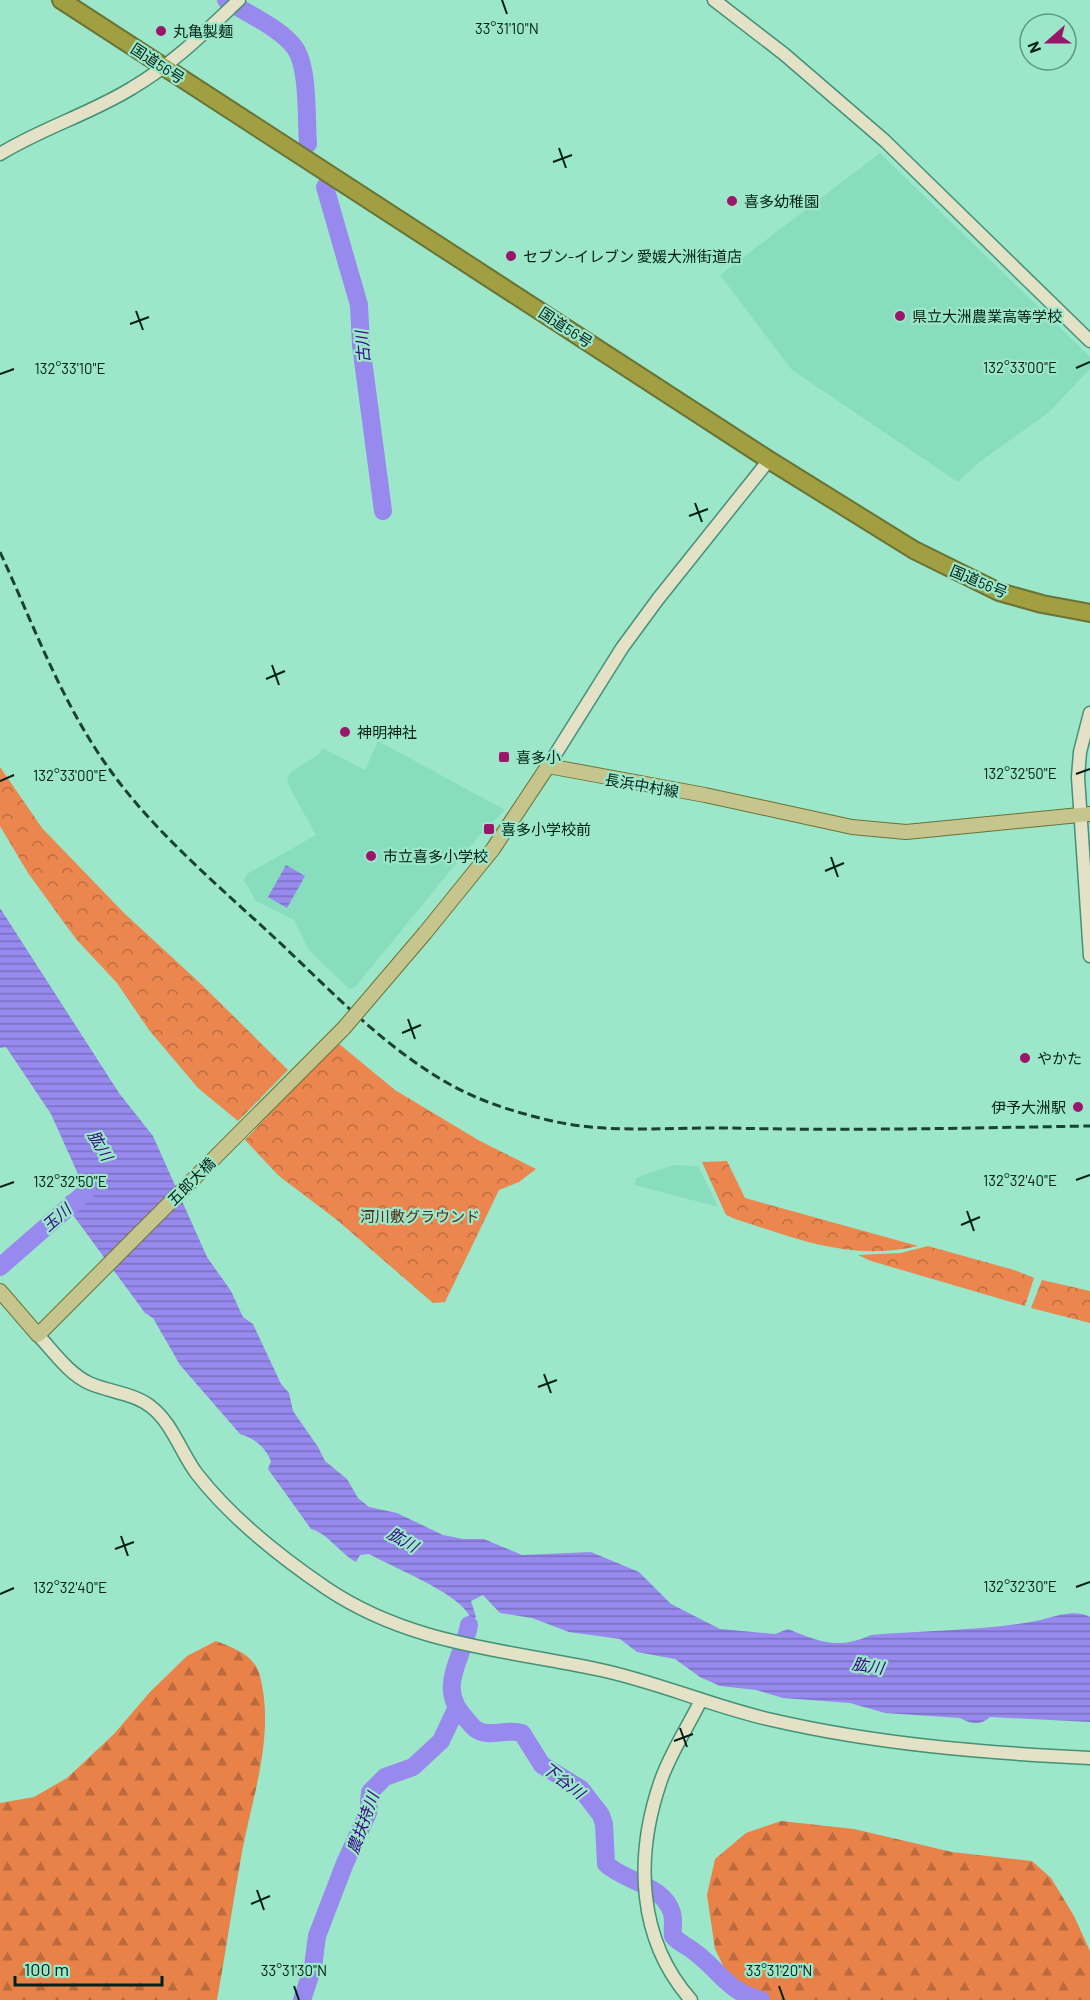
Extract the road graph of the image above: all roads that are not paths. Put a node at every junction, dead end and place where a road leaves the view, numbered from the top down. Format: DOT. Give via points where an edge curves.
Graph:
graph roads {
  1 [pos="61,0"];
  2 [pos="239,0"];
  3 [pos="714,0"];
  4 [pos="164,67"];
  5 [pos="0,154"];
  6 [pos="1090,341"];
  7 [pos="770,460"];
  8 [pos="1090,613"];
  9 [pos="1090,713"];
  10 [pos="548,766"];
  11 [pos="1086,815"];
  12 [pos="1090,957"];
  13 [pos="0,1291"];
  14 [pos="38,1335"];
  15 [pos="701,1700"];
  16 [pos="1090,1758"];
  17 [pos="691,2000"];
  1 -- 4 [label="highway, 国道56号"];
  2 -- 4 [label="street"];
  3 -- 6 [label="street" via="885,141"];
  4 -- 5 [label="street" via="102,105 52,125"];
  4 -- 7 [label="highway, 国道56号"];
  7 -- 8 [label="highway, 国道56号" via="914,550 962,575 999,592"];
  7 -- 10 [label="street" via="622,648"];
  9 -- 11 [label="street" via="1078,777"];
  10 -- 11 [label="main road, 長浜中村線" via="852,827 906,832"];
  10 -- 14 [label="main road, 五郎大橋, bridge" via="500,839 344,1028"];
  11 -- 12 [label="street"];
  13 -- 14 [label="main road"];
  14 -- 15 [label="street" via="87,1383 152,1406 195,1472 244,1525 326,1588 367,1611 410,1631 451,1643 598,1669"];
  15 -- 16 [label="street" via="770,1720 833,1732 933,1746"];
  15 -- 17 [label="street" via="660,1780 645,1853 648,1922 674,1981"];
}
